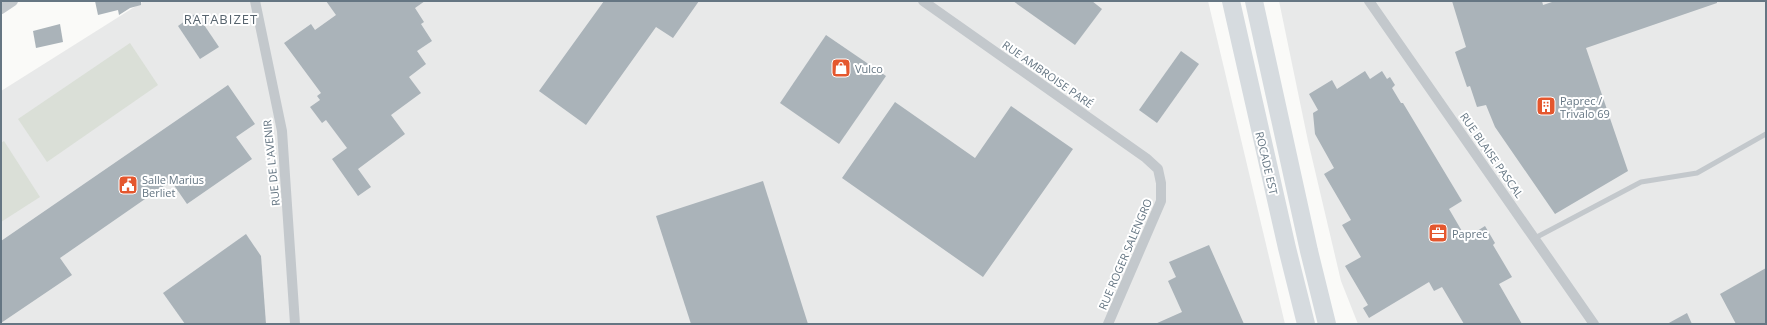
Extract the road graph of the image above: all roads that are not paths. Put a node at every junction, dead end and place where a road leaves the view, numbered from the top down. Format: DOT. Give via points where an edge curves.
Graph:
graph roads {
  1 [pos="13,1"];
  2 [pos="255,1"];
  3 [pos="923,1"];
  4 [pos="1230,1"];
  5 [pos="1254,1"];
  6 [pos="1369,1"];
  7 [pos="1,9"];
  8 [pos="1766,134"];
  9 [pos="1158,169"];
  10 [pos="1535,238"];
  11 [pos="295,324"];
  12 [pos="1108,324"];
  13 [pos="1306,324"];
  14 [pos="1328,324"];
  15 [pos="1594,324"];
  1 -- 7 [label="street"];
  2 -- 11 [label="street, RUE DE L'AVENIR" via="282,131"];
  3 -- 9 [label="street, RUE AMBROISE PARÉ"];
  4 -- 13 [label="highway, ROCADE EST"];
  5 -- 14 [label="highway, ROCADE EST" via="1309,251"];
  6 -- 10 [label="street, RUE BLAISE PASCAL"];
  8 -- 10 [label="lane" via="1697,173 1641,182"];
  9 -- 12 [label="street, RUE ROGER SALENGRO" via="1161,201"];
  10 -- 15 [label="street, RUE BLAISE PASCAL"];
}
